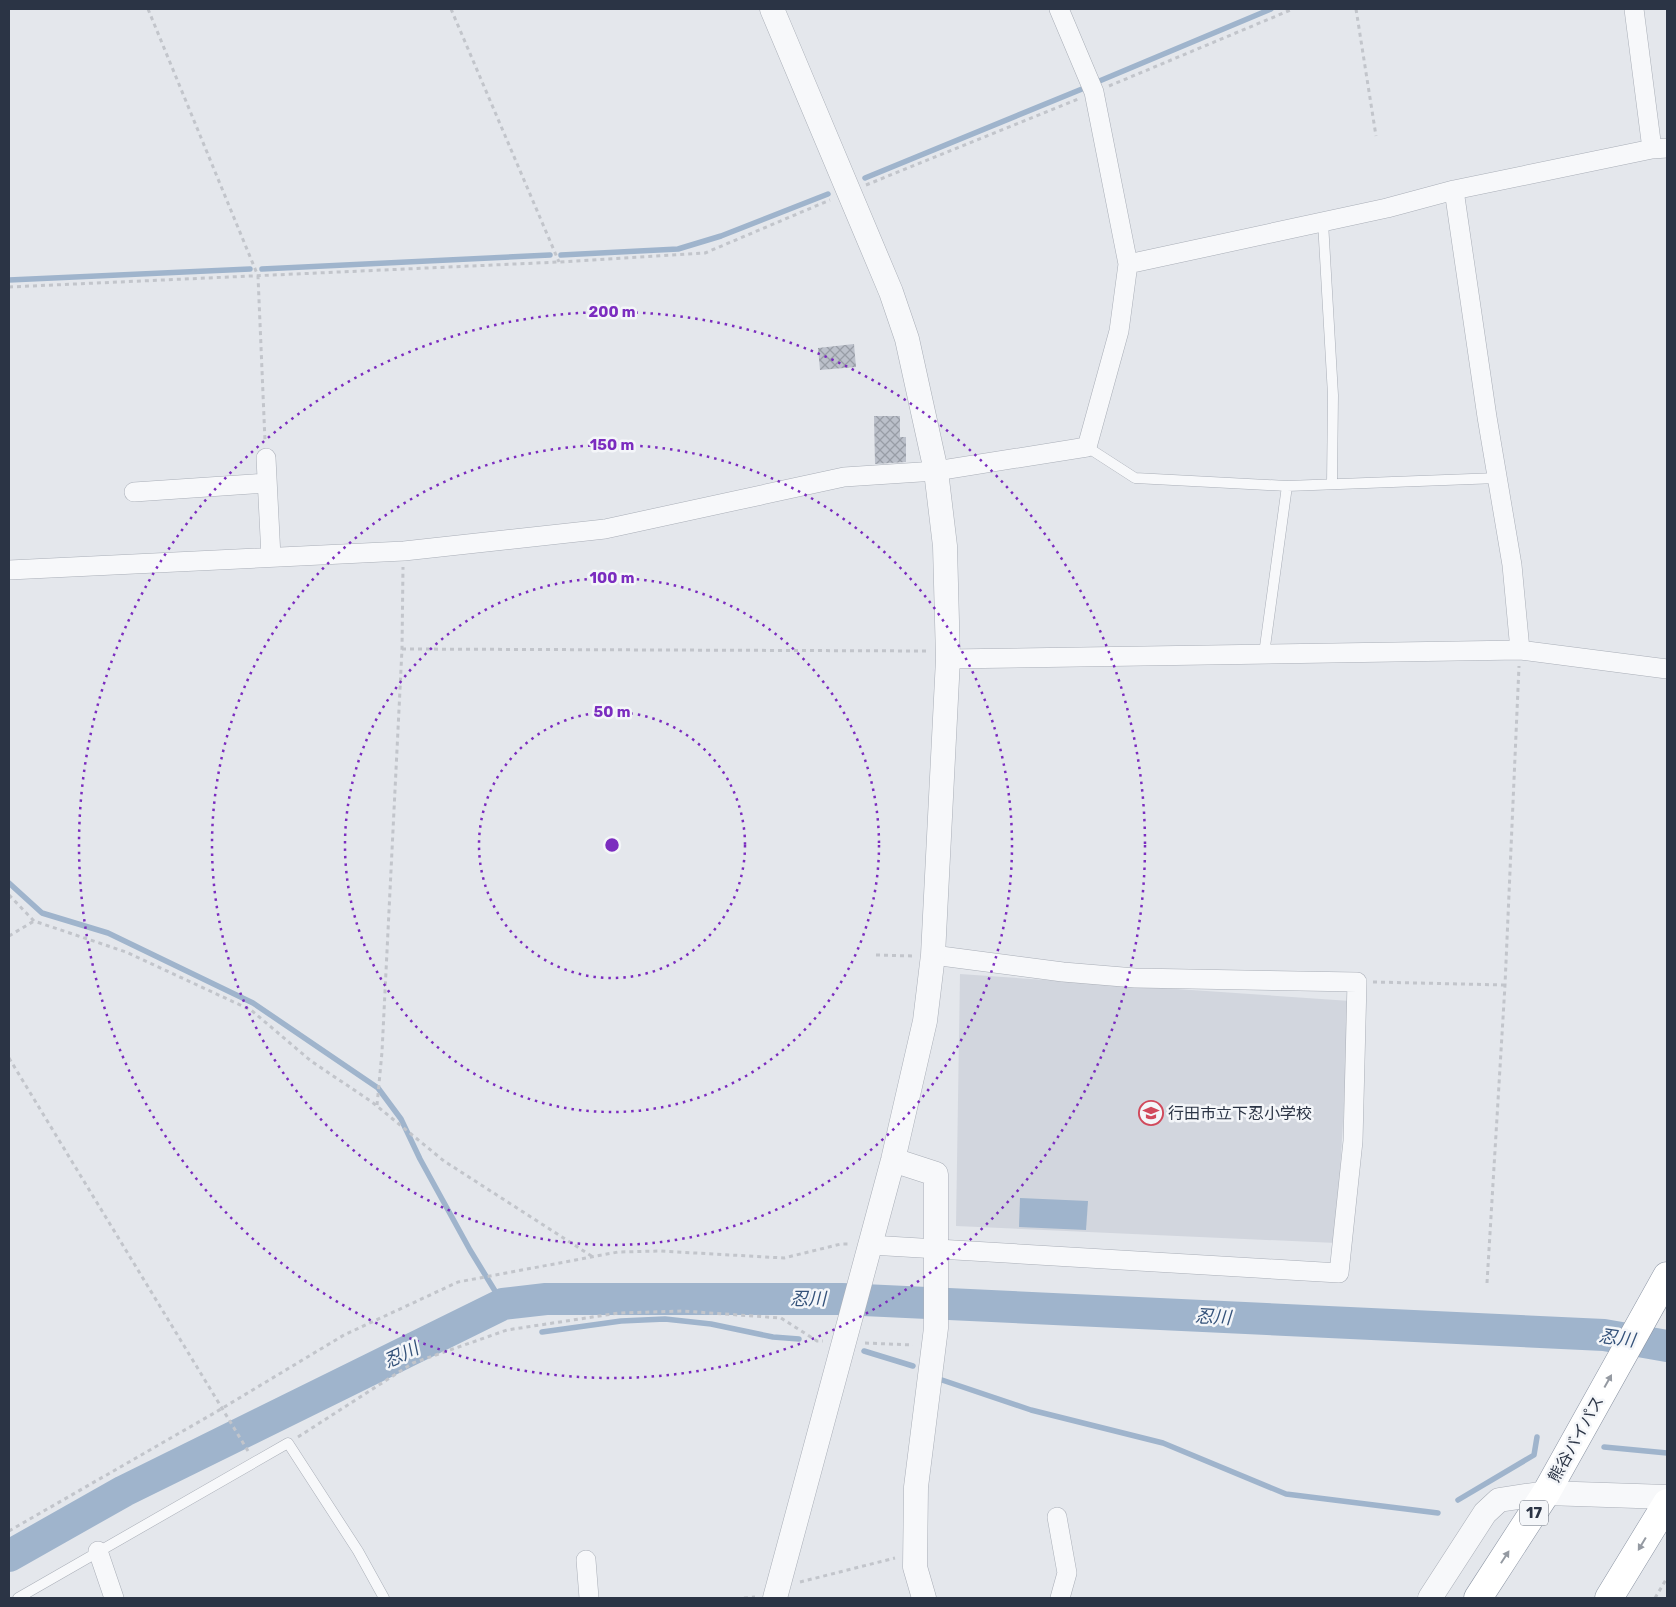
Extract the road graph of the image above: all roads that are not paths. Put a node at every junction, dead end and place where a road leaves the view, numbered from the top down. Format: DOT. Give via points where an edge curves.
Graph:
graph roads {
  1 [pos="772,9"];
  2 [pos="1059,9"];
  3 [pos="1634,9"];
  4 [pos="1660,149"];
  5 [pos="1454,190"];
  6 [pos="1323,222"];
  7 [pos="1128,264"];
  8 [pos="1087,447"];
  9 [pos="266,458"];
  10 [pos="936,471"];
  11 [pos="1498,478"];
  12 [pos="267,483"];
  13 [pos="1332,484"];
  14 [pos="1287,486"];
  15 [pos="134,492"];
  16 [pos="271,556"];
  17 [pos="9,570"];
  18 [pos="1520,650"];
  19 [pos="1264,654"];
  20 [pos="948,655"];
  21 [pos="1667,669"];
  22 [pos="925,956"];
  23 [pos="893,1160"];
  24 [pos="870,1244"];
  25 [pos="936,1255"];
  26 [pos="1666,1278"];
  27 [pos="1546,1494"];
  28 [pos="1667,1497"];
  29 [pos="1667,1503"];
  30 [pos="1057,1517"];
  31 [pos="98,1551"];
  32 [pos="586,1560"];
  33 [pos="778,1590"];
  34 [pos="18,1598"];
  35 [pos="114,1598"];
  36 [pos="384,1598"];
  37 [pos="589,1598"];
  38 [pos="924,1598"];
  39 [pos="1060,1598"];
  40 [pos="1430,1598"];
  41 [pos="1478,1598"];
  42 [pos="1609,1598"];
  1 -- 10 [label="street" via="891,292 907,339"];
  2 -- 7 [label="street" via="1094,92"];
  3 -- 4 [label="street"];
  4 -- 5 [label="street"];
  5 -- 6 [label="street"];
  5 -- 11 [label="street"];
  6 -- 7 [label="street"];
  6 -- 13 [label="lane" via="1333,395"];
  7 -- 8 [label="street" via="1119,331"];
  8 -- 10 [label="street"];
  8 -- 14 [label="lane" via="1135,478"];
  9 -- 12 [label="street"];
  10 -- 16 [label="street" via="844,477 605,529 404,551"];
  10 -- 20 [label="street" via="945,546"];
  11 -- 13 [label="lane"];
  11 -- 18 [label="street" via="1512,565"];
  12 -- 15 [label="street"];
  12 -- 16 [label="street"];
  13 -- 14 [label="lane"];
  14 -- 19 [label="lane"];
  16 -- 17 [label="street"];
  18 -- 19 [label="street"];
  18 -- 21 [label="street"];
  19 -- 20 [label="street"];
  20 -- 22 [label="street"];
  22 -- 23 [label="street" via="925,1021"];
  22 -- 25 [label="street" via="1135,978 1357,982 1353,1141 1339,1273"];
  23 -- 24 [label="street"];
  23 -- 25 [label="street" via="936,1174"];
  24 -- 25 [label="street"];
  24 -- 33 [label="street"];
  25 -- 38 [label="street" via="936,1328 916,1487 915,1567"];
  27 -- 26 [label="highway, 熊谷バイパス / 17, one-way"];
  27 -- 28 [label="street"];
  27 -- 40 [label="street" via="1499,1500 1485,1513"];
  41 -- 27 [label="highway, 熊谷バイパス / 17, one-way"];
  29 -- 42 [label="highway, one-way"];
  30 -- 39 [label="street" via="1067,1573"];
  31 -- 34 [label="lane"];
  31 -- 35 [label="street"];
  31 -- 36 [label="lane" via="288,1443 358,1551"];
  32 -- 37 [label="street"];
}
